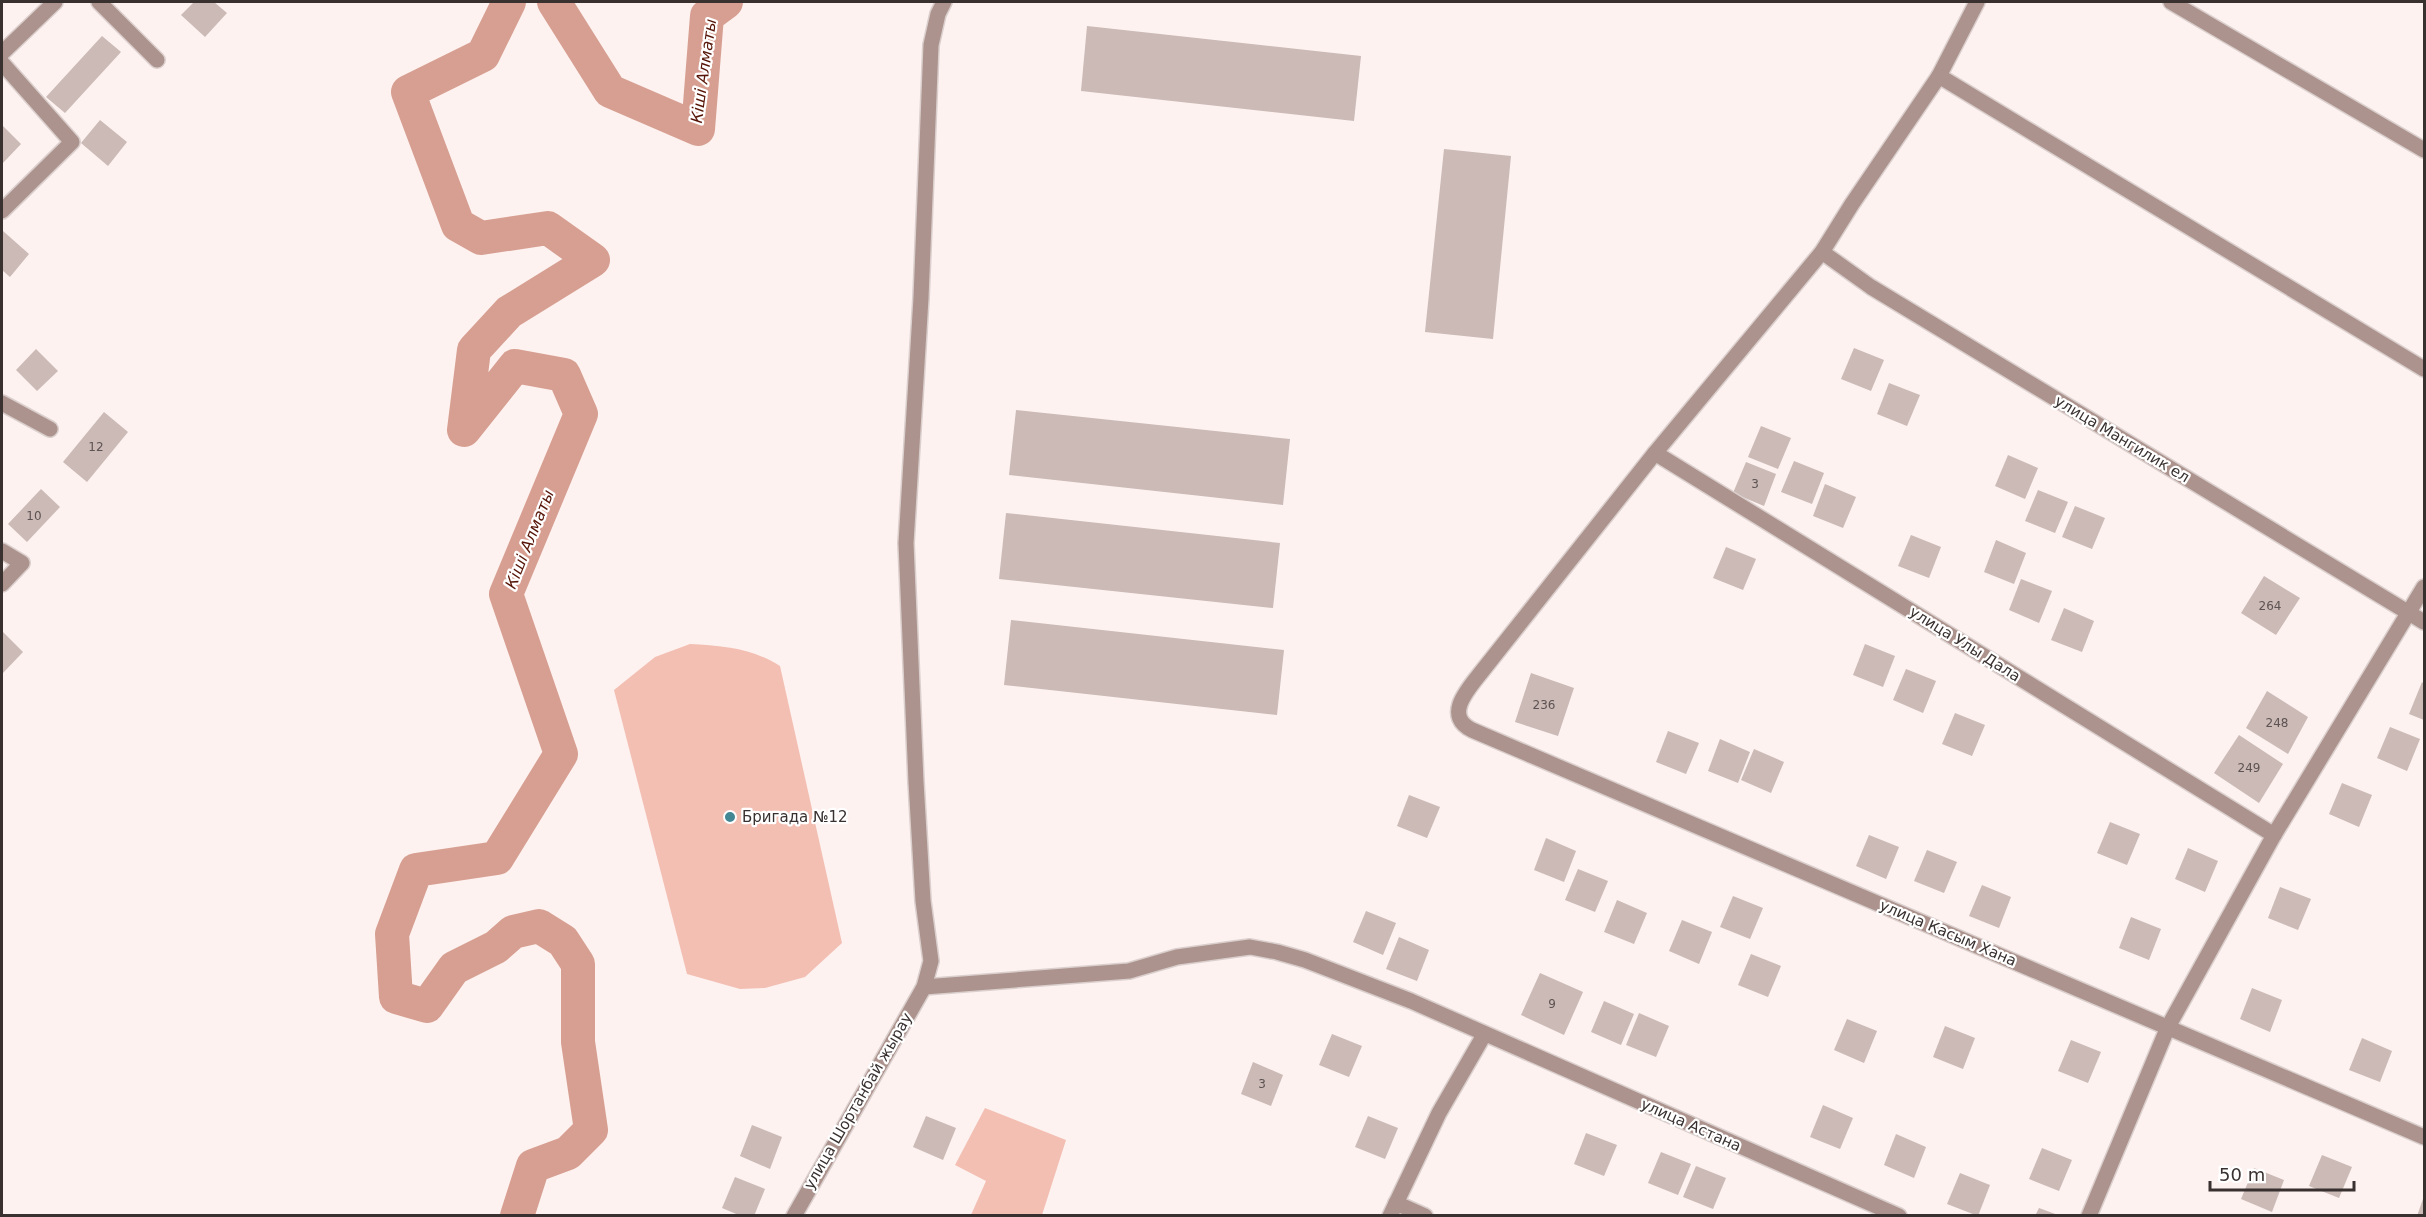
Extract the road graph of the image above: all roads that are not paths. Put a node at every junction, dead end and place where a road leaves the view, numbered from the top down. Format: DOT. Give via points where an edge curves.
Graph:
graph roads {
  1 [pos="55,2"];
  2 [pos="99,2"];
  3 [pos="944,2"];
  4 [pos="1977,2"];
  5 [pos="2171,2"];
  6 [pos="2,53"];
  7 [pos="156,60"];
  8 [pos="2,63"];
  9 [pos="1939,76"];
  10 [pos="2424,150"];
  11 [pos="2,211"];
  12 [pos="1822,252"];
  13 [pos="2424,369"];
  14 [pos="2,403"];
  15 [pos="50,429"];
  16 [pos="1655,453"];
  17 [pos="2,552"];
  18 [pos="2,584"];
  19 [pos="2424,587"];
  20 [pos="2409,612"];
  21 [pos="2424,622"];
  22 [pos="2274,835"];
  23 [pos="924,987"];
  24 [pos="2168,1027"];
  25 [pos="1484,1035"];
  26 [pos="2424,1137"];
  27 [pos="1393,1209"];
  28 [pos="794,1215"];
  29 [pos="1425,1215"];
  30 [pos="1899,1215"];
  31 [pos="2089,1215"];
  1 -- 6 [label="street"];
  2 -- 7 [label="street"];
  3 -- 23 [label="street, улица Шортанбай жырау" via="931,45 906,543 923,901 931,961"];
  4 -- 9 [label="street"];
  5 -- 10 [label="street"];
  8 -- 11 [label="street" via="72,142"];
  9 -- 12 [label="street"];
  9 -- 13 [label="street"];
  12 -- 16 [label="street"];
  12 -- 20 [label="street, улица Мангилик ел" via="1871,286"];
  14 -- 15 [label="street"];
  16 -- 22 [label="street, улица Улы Дала"];
  16 -- 24 [label="street, улица Касым Хана" via="1462,696 1458,715 1462,725"];
  17 -- 18 [label="street" via="22,563"];
  19 -- 20 [label="street"];
  20 -- 21 [label="street, улица Мангилик ел"];
  20 -- 22 [label="street"];
  22 -- 24 [label="street"];
  23 -- 25 [label="street, улица Астана" via="1129,971 1177,957 1250,947 1305,960 1411,1000"];
  23 -- 28 [label="street, улица Шортанбай жырау"];
  24 -- 26 [label="street, улица Касым Хана"];
  24 -- 31 [label="street"];
  25 -- 27 [label="street" via="1439,1113"];
  25 -- 30 [label="street, улица Астана"];
  27 -- 29 [label="street"];
}
